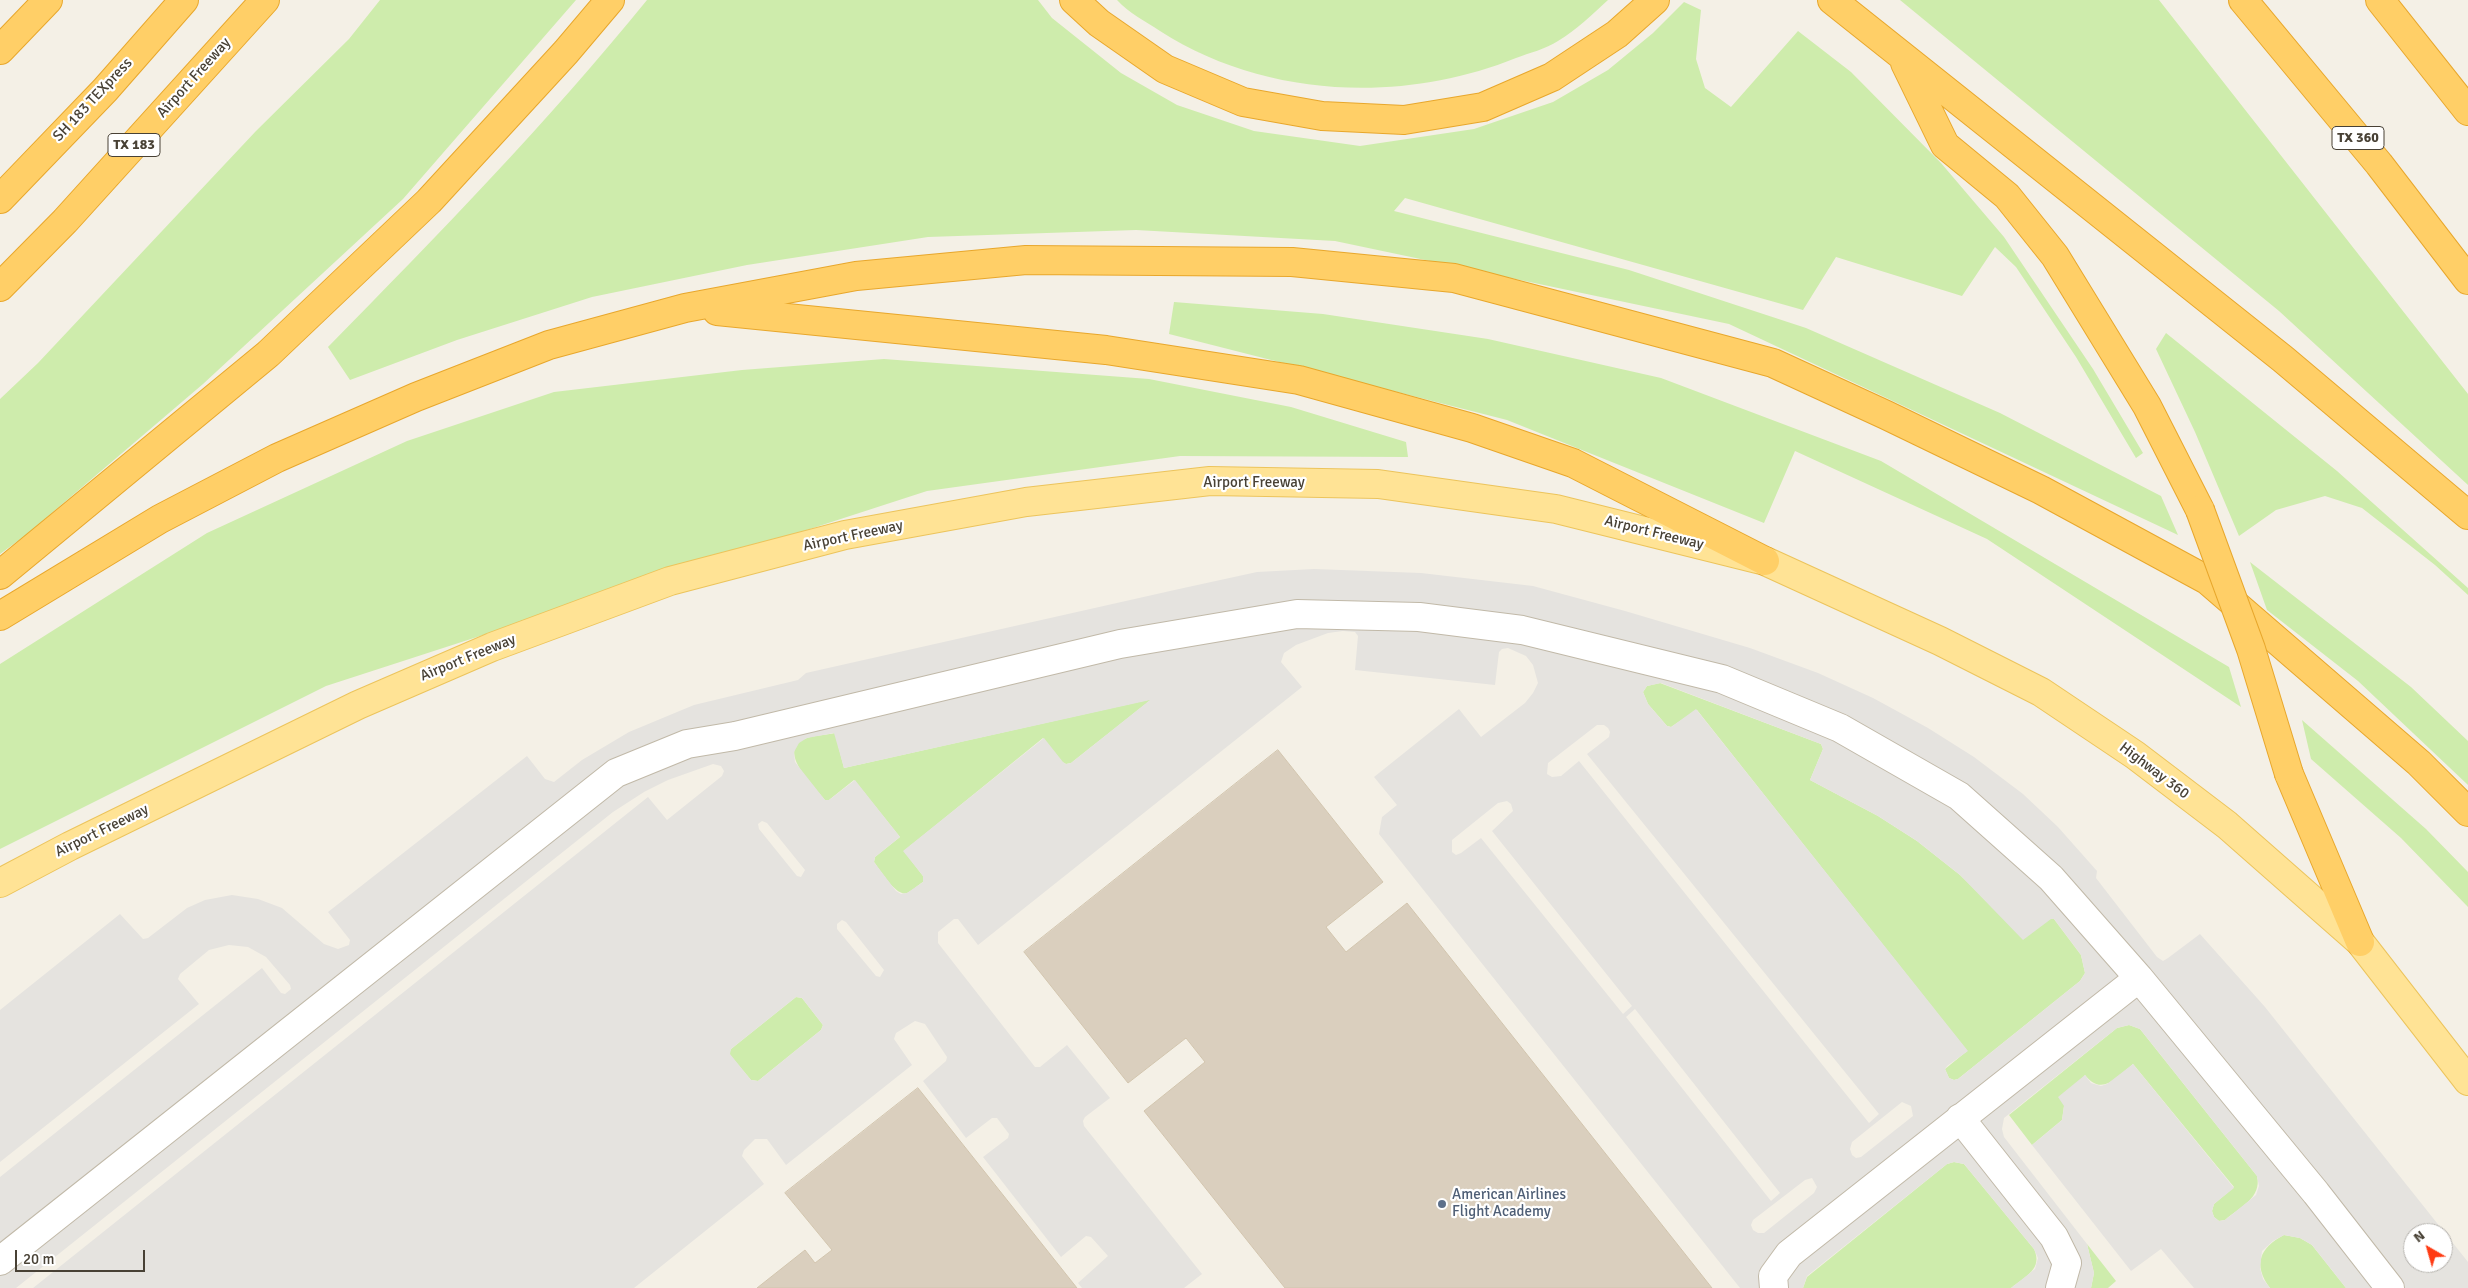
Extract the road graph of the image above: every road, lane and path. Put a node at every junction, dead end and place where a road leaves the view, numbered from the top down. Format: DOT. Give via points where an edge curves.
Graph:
graph roads {
  1 [pos="48,0"];
  2 [pos="184,0"];
  3 [pos="265,0"];
  4 [pos="610,0"];
  5 [pos="1074,0"];
  6 [pos="1655,0"];
  7 [pos="1832,0"];
  8 [pos="2243,0"];
  9 [pos="2380,0"];
  10 [pos="0,50"];
  11 [pos="1901,54"];
  12 [pos="2468,111"];
  13 [pos="0,199"];
  14 [pos="2468,280"];
  15 [pos="0,287"];
  16 [pos="685,308"];
  17 [pos="2468,515"];
  18 [pos="1765,562"];
  19 [pos="0,574"];
  20 [pos="0,616"];
  21 [pos="2468,812"];
  22 [pos="0,883"];
  23 [pos="2360,942"];
  24 [pos="2139,978"];
  25 [pos="2468,1081"];
  26 [pos="1960,1118"];
  27 [pos="0,1261"];
  28 [pos="1774,1288"];
  29 [pos="2060,1288"];
  30 [pos="2390,1288"];
  1 -- 10 [label="highway"];
  2 -- 13 [label="highway, SH 183 TEXpress"];
  3 -- 15 [label="highway, Airport Freeway / TX 183" via="65,221"];
  4 -- 19 [label="highway" via="429,201 268,354"];
  5 -- 6 [label="highway" via="1099,23 1165,69 1243,102 1322,116 1404,120 1483,107 1552,77 1617,34"];
  7 -- 11 [label="highway"];
  8 -- 14 [label="highway, TX 360" via="2379,164"];
  9 -- 12 [label="highway"];
  11 -- 17 [label="highway" via="2283,359"];
  11 -- 23 [label="highway, bridge" via="1946,144 2007,196 2055,256 2147,406 2200,510 2251,649 2289,774"];
  16 -- 18 [label="highway" via="1106,350 1299,380 1472,428 1572,464"];
  16 -- 20 [label="highway" via="549,345 416,397 277,458 160,519"];
  16 -- 21 [label="highway" via="856,276 1026,260 1292,262 1454,278 1773,363 2041,490 2207,580 2419,763"];
  18 -- 22 [label="main road, Airport Freeway" via="1556,509 1378,484 1210,480 1026,502 845,536 670,581 632,595 492,647 358,704"];
  18 -- 23 [label="main road, Highway 360" via="1940,641 2041,692 2134,755 2227,825"];
  23 -- 25 [label="main road, Highway 360"];
  24 -- 26 [label="lane"];
  24 -- 27 [label="lane" via="2051,878 1959,796 1840,728 1722,679 1522,630 1420,617 1297,614 1120,644 735,736 687,744 616,773"];
  24 -- 30 [label="lane"];
  26 -- 28 [label="lane" via="1789,1254 1773,1276"];
  26 -- 29 [label="lane" via="2054,1237 2067,1263"];
}
